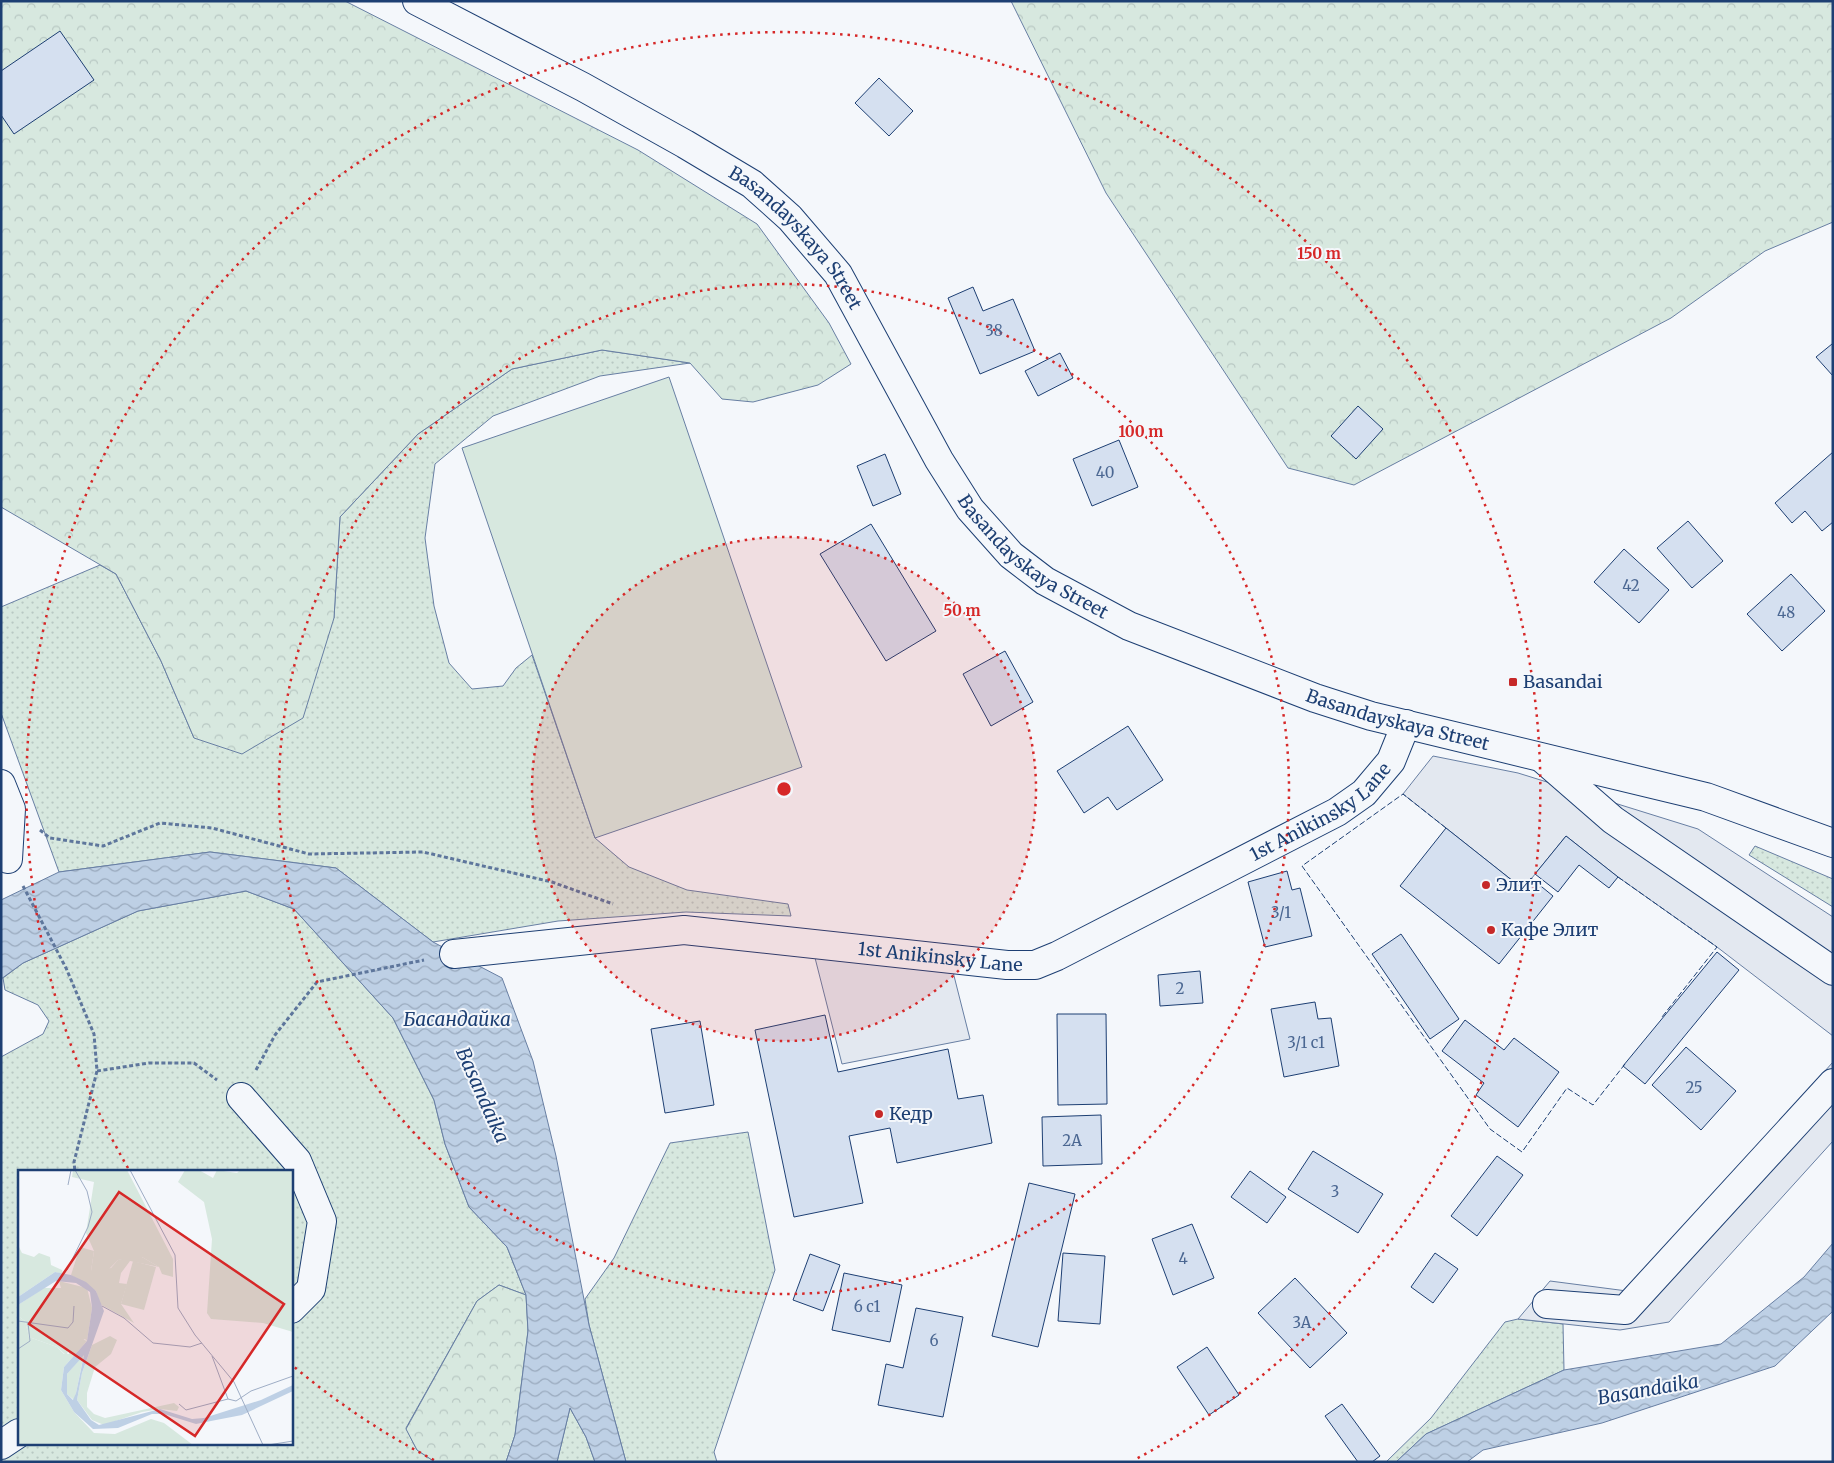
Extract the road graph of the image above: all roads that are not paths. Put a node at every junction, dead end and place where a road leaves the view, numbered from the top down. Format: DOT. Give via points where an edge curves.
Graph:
graph roads {
  1 [pos="417,1"];
  2 [pos="1406,724"];
  3 [pos="1541,758"];
  4 [pos="1,784"];
  5 [pos="1833,843"];
  6 [pos="8,859"];
  7 [pos="454,954"];
  8 [pos="1833,972"];
  9 [pos="1833,1083"];
  10 [pos="242,1097"];
  11 [pos="1547,1304"];
  12 [pos="292,1308"];
  13 [pos="18,1434"];
  14 [pos="1,1445"];
  1 -- 2 [label="street, Basandayskaya Street" via="685,144 752,184 790,218 838,274 939,460 970,508 1010,555 1044,581 1129,626 1218,662 1315,698"];
  2 -- 3 [label="street, Basandayskaya Street"];
  2 -- 7 [label="street, 1st Anikinsky Lane" via="1391,761 1364,793 1337,812 1035,965 1007,965 684,930"];
  3 -- 5 [label="street, Basandayskaya Street" via="1706,797"];
  3 -- 8 [label="street" via="1613,820"];
  4 -- 6 [label="street" via="12,809"];
  9 -- 11 [label="street" via="1624,1310"];
  10 -- 12 [label="street" via="297,1161 322,1222 311,1289"];
  13 -- 14 [label="street"];
}
